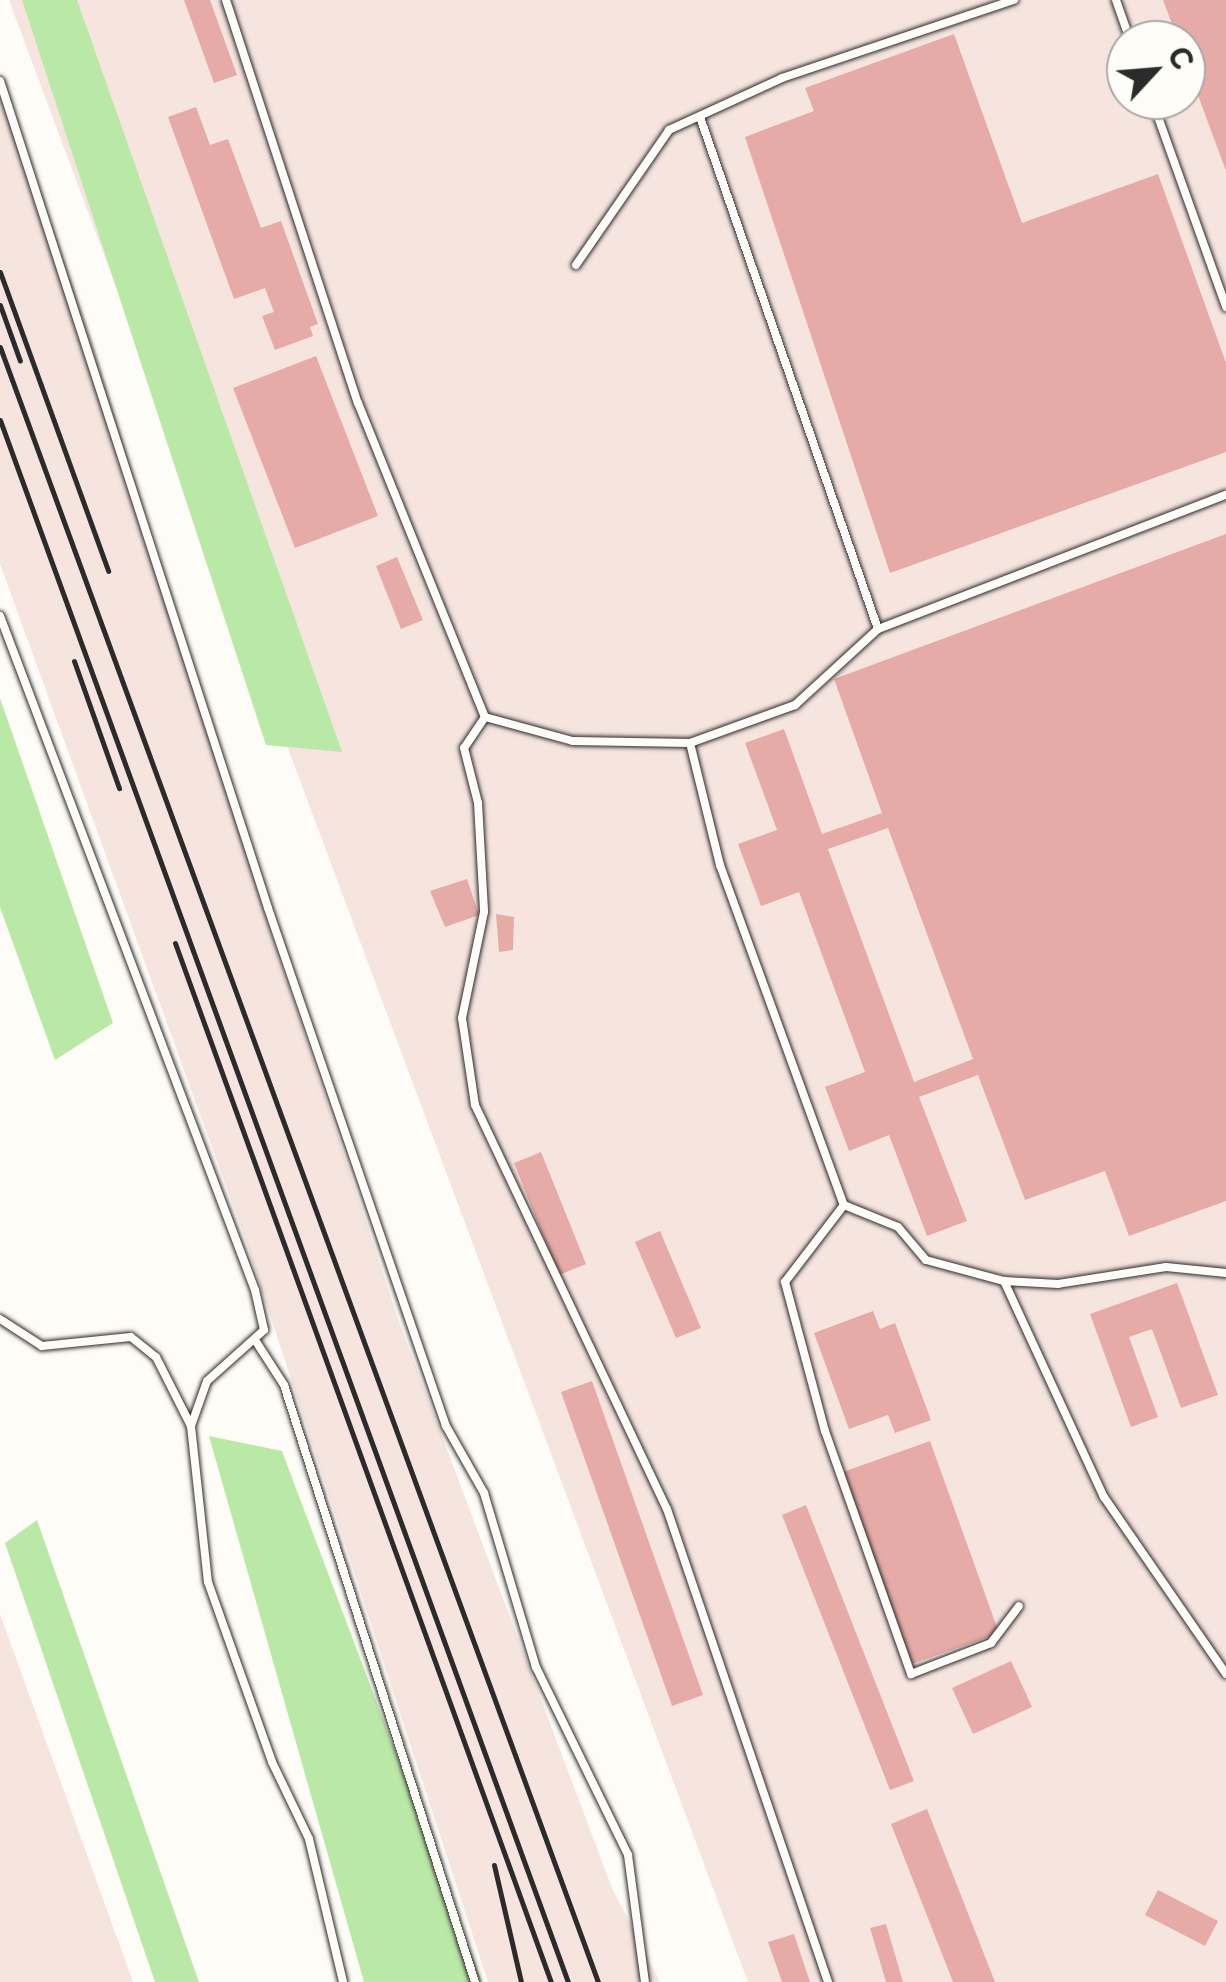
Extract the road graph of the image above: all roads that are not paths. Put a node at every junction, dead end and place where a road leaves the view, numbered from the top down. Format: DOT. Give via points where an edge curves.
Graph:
graph roads {
  1 [pos="226,0"];
  2 [pos="1014,0"];
  3 [pos="0,80"];
  4 [pos="700,118"];
  5 [pos="1159,120"];
  6 [pos="576,264"];
  7 [pos="1226,308"];
  8 [pos="1226,495"];
  9 [pos="0,616"];
  10 [pos="878,629"];
  11 [pos="485,717"];
  12 [pos="690,743"];
  13 [pos="844,1205"];
  14 [pos="1226,1272"];
  15 [pos="1004,1281"];
  16 [pos="0,1318"];
  17 [pos="254,1340"];
  18 [pos="191,1426"];
  19 [pos="1020,1606"];
  20 [pos="1226,1674"];
  21 [pos="343,1982"];
  22 [pos="475,1982"];
  23 [pos="645,1982"];
  24 [pos="828,1982"];
  1 -- 11 [label="lane" via="358,403"];
  2 -- 4 [label="lane" via="782,78"];
  3 -- 23 [label="lane" via="268,908 446,1426 484,1493 536,1666 628,1854"];
  4 -- 6 [label="lane" via="669,130"];
  4 -- 10 [label="lane"];
  5 -- 7 [label="lane"];
  8 -- 10 [label="lane"];
  9 -- 17 [label="lane" via="255,1290 264,1330"];
  10 -- 12 [label="lane" via="795,705"];
  11 -- 12 [label="lane" via="573,741"];
  11 -- 24 [label="lane" via="464,748 478,803 484,912 462,1018 475,1105 667,1509"];
  12 -- 13 [label="lane" via="720,865"];
  13 -- 15 [label="lane" via="898,1227 926,1260"];
  13 -- 19 [label="lane" via="785,1282 825,1432 911,1674 991,1643"];
  14 -- 15 [label="lane" via="1166,1267 1058,1284"];
  15 -- 20 [label="lane" via="1104,1497"];
  16 -- 18 [label="lane" via="42,1346 131,1338 156,1357"];
  17 -- 18 [label="lane" via="207,1382"];
  17 -- 22 [label="lane" via="284,1384"];
  18 -- 21 [label="lane" via="208,1582 272,1762 309,1839"];
}
